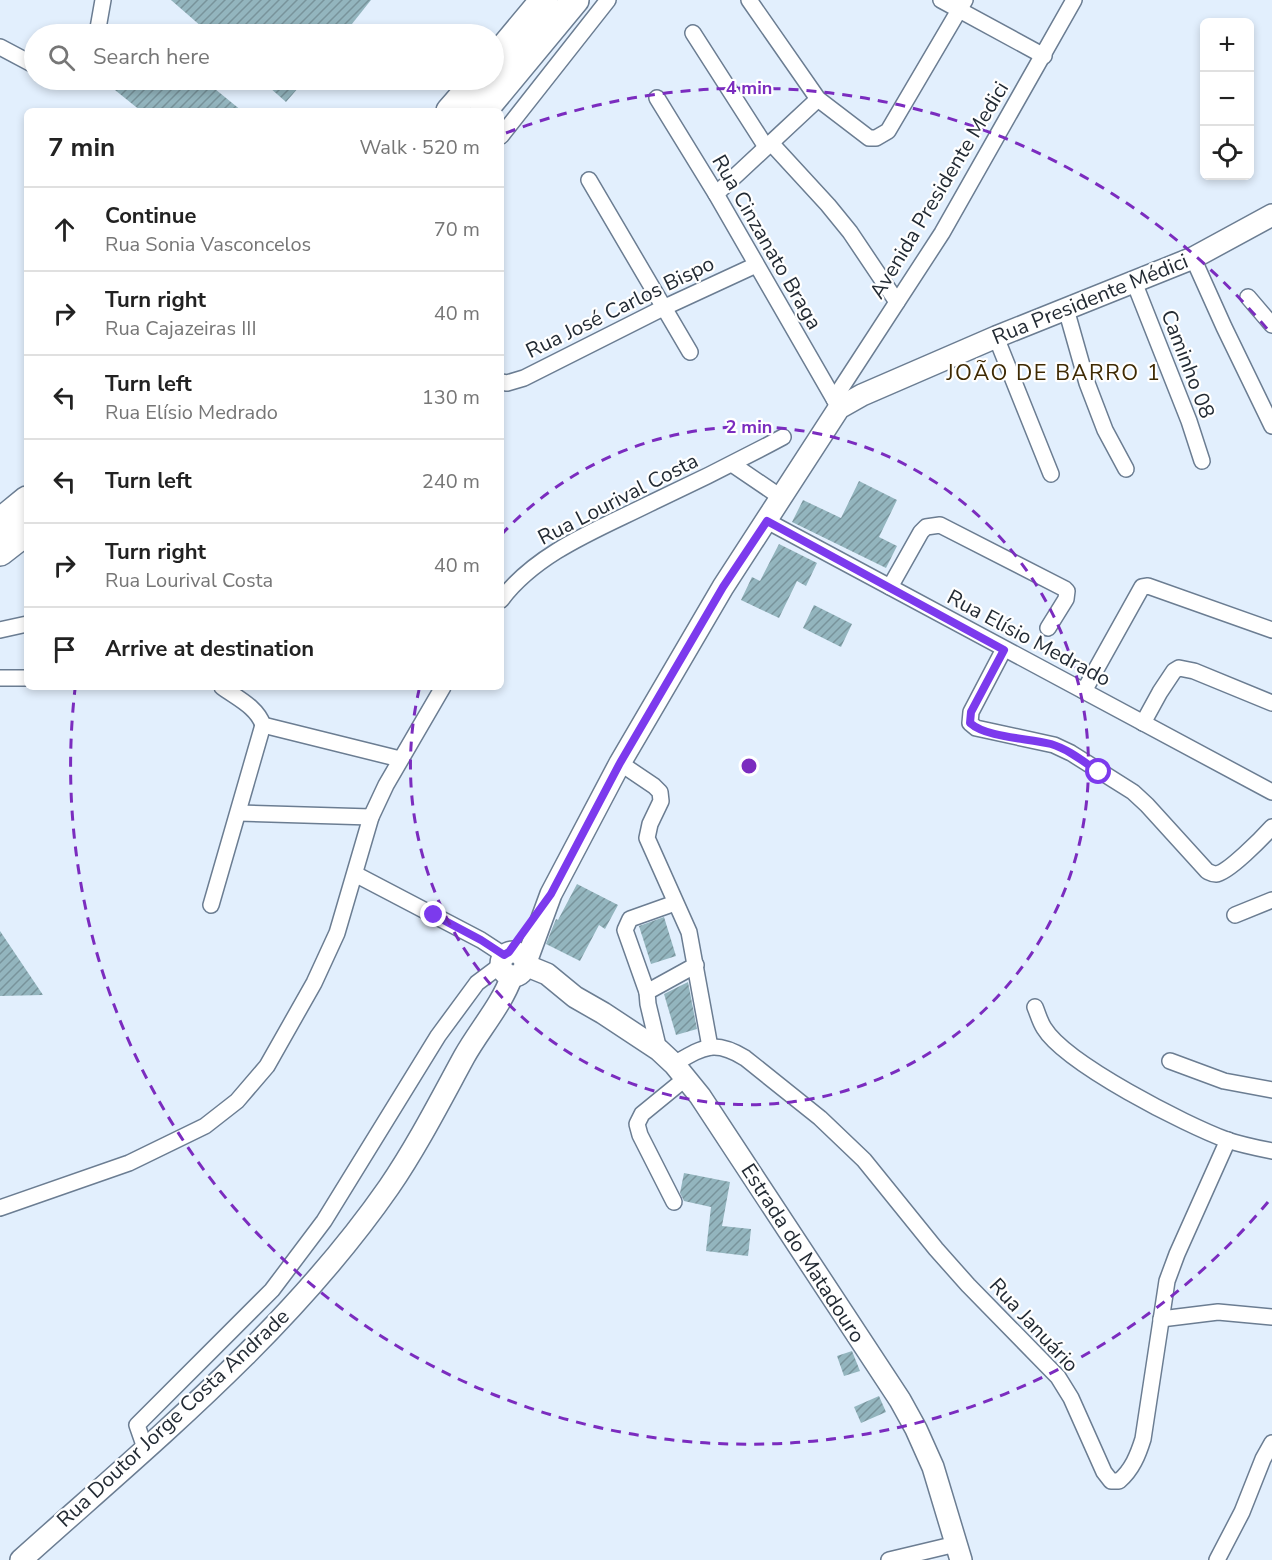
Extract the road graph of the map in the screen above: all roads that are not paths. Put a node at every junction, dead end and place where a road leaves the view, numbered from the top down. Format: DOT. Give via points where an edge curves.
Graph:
graph roads {
  1 [pos="103,0"];
  2 [pos="543,0"];
  3 [pos="575,0"];
  4 [pos="608,0"];
  5 [pos="749,0"];
  6 [pos="940,0"];
  7 [pos="1074,0"];
  8 [pos="962,5"];
  9 [pos="99,24"];
  10 [pos="693,33"];
  11 [pos="0,47"];
  12 [pos="504,48"];
  13 [pos="1044,56"];
  14 [pos="24,60"];
  15 [pos="504,86"];
  16 [pos="468,90"];
  17 [pos="500,90"];
  18 [pos="657,98"];
  19 [pos="818,99"];
  20 [pos="453,108"];
  21 [pos="485,108"];
  22 [pos="504,132"];
  23 [pos="768,145"];
  24 [pos="589,180"];
  25 [pos="716,194"];
  26 [pos="1272,215"];
  27 [pos="1193,258"];
  28 [pos="756,265"];
  29 [pos="1134,282"];
  30 [pos="1248,297"];
  31 [pos="897,302"];
  32 [pos="663,308"];
  33 [pos="1066,309"];
  34 [pos="1272,325"];
  35 [pos="996,337"];
  36 [pos="690,352"];
  37 [pos="504,382"];
  38 [pos="837,404"];
  39 [pos="1272,426"];
  40 [pos="783,437"];
  41 [pos="1202,461"];
  42 [pos="732,464"];
  43 [pos="1126,469"];
  44 [pos="1051,474"];
  45 [pos="782,498"];
  46 [pos="24,502"];
  47 [pos="767,521"];
  48 [pos="0,522"];
  49 [pos="24,533"];
  50 [pos="0,552"];
  51 [pos="890,587"];
  52 [pos="504,597"];
  53 [pos="24,625"];
  54 [pos="1048,628"];
  55 [pos="0,630"];
  56 [pos="1272,630"];
  57 [pos="1004,650"];
  58 [pos="0,678"];
  59 [pos="24,678"];
  60 [pos="226,690"];
  61 [pos="441,690"];
  62 [pos="1084,691"];
  63 [pos="1272,703"];
  64 [pos="1143,723"];
  65 [pos="263,725"];
  66 [pos="399,759"];
  67 [pos="620,763"];
  68 [pos="1272,792"];
  69 [pos="239,813"];
  70 [pos="371,818"];
  71 [pos="1272,827"];
  72 [pos="355,874"];
  73 [pos="1272,900"];
  74 [pos="675,903"];
  75 [pos="212,905"];
  76 [pos="1235,915"];
  77 [pos="512,965"];
  78 [pos="696,965"];
  79 [pos="647,992"];
  80 [pos="1035,1007"];
  81 [pos="710,1047"];
  82 [pos="1170,1061"];
  83 [pos="673,1064"];
  84 [pos="1272,1090"];
  85 [pos="1228,1140"];
  86 [pos="1272,1151"];
  87 [pos="674,1202"];
  88 [pos="0,1208"];
  89 [pos="1272,1317"];
  90 [pos="1161,1319"];
  91 [pos="1272,1443"];
  92 [pos="145,1448"];
  93 [pos="958,1552"];
  94 [pos="21,1560"];
  95 [pos="889,1560"];
  96 [pos="1217,1560"];
  1 -- 9 [label="street"];
  2 -- 12 [label="highway"];
  3 -- 15 [label="highway"];
  4 -- 22 [label="street"];
  5 -- 19 [label="street"];
  6 -- 8 [label="street"];
  7 -- 13 [label="street, Avenida Presidente Medici"];
  8 -- 13 [label="street"];
  8 -- 19 [label="street" via="882,136 869,138"];
  10 -- 23 [label="street"];
  11 -- 14 [label="street"];
  13 -- 31 [label="street, Avenida Presidente Medici" via="942,233"];
  16 -- 20 [label="highway"];
  17 -- 21 [label="highway"];
  18 -- 25 [label="street, Rua Cinzanato Braga"];
  19 -- 23 [label="street"];
  23 -- 25 [label="street"];
  23 -- 31 [label="street" via="835,214"];
  24 -- 32 [label="street"];
  25 -- 28 [label="street, Rua Cinzanato Braga"];
  26 -- 27 [label="main road, Rua Presidente Médici"];
  27 -- 29 [label="main road, Rua Presidente Médici"];
  27 -- 39 [label="street"];
  28 -- 32 [label="street, Rua José Carlos Bispo"];
  28 -- 38 [label="street, Rua Cinzanato Braga"];
  29 -- 33 [label="main road, Rua Presidente Médici"];
  29 -- 41 [label="street, Caminho 08"];
  30 -- 34 [label="street"];
  31 -- 38 [label="street, Avenida Presidente Medici"];
  32 -- 36 [label="street"];
  32 -- 37 [label="street, Rua José Carlos Bispo" via="524,378"];
  33 -- 35 [label="main road, Rua Presidente Médici"];
  33 -- 43 [label="street" via="1087,383 1105,430"];
  35 -- 38 [label="main road, Rua Presidente Médici"];
  35 -- 44 [label="street"];
  38 -- 45 [label="main road, Rua Doutor Jorge Costa Andrade"];
  40 -- 42 [label="street, Rua Lourival Costa"];
  42 -- 45 [label="street, Rua Lourival Costa"];
  42 -- 52 [label="street, Rua Lourival Costa" via="563,547 531,569"];
  45 -- 47 [label="main road, Rua Doutor Jorge Costa Andrade"];
  46 -- 48 [label="highway"];
  47 -- 51 [label="street, Rua Elísio Medrado"];
  47 -- 67 [label="main road, Rua Doutor Jorge Costa Andrade" via="723,587"];
  49 -- 50 [label="highway"];
  51 -- 54 [label="street" via="921,532 932,525 947,527 1065,589 1066,599"];
  51 -- 57 [label="street, Rua Elísio Medrado"];
  53 -- 55 [label="street"];
  56 -- 62 [label="street" via="1183,597 1143,587"];
  57 -- 62 [label="street, Rua Elísio Medrado"];
  57 -- 71 [label="street" via="971,712 970,723 982,731 1053,745 1071,753 1133,792 1213,874 1229,867"];
  58 -- 59 [label="street"];
  60 -- 65 [label="street" via="253,709"];
  61 -- 66 [label="street"];
  62 -- 64 [label="street, Rua Elísio Medrado"];
  63 -- 64 [label="street" via="1184,668 1174,671"];
  64 -- 68 [label="street, Rua Elísio Medrado"];
  65 -- 66 [label="street"];
  65 -- 69 [label="street"];
  66 -- 70 [label="street"];
  67 -- 74 [label="street" via="660,792 661,801 647,838"];
  67 -- 77 [label="main road, Rua Doutor Jorge Costa Andrade"];
  69 -- 70 [label="street"];
  69 -- 75 [label="street"];
  70 -- 72 [label="street"];
  72 -- 77 [label="street" via="481,940"];
  72 -- 88 [label="street" via="337,933 314,983 267,1066 237,1101 205,1126 129,1163"];
  73 -- 76 [label="street"];
  74 -- 78 [label="street" via="689,932"];
  74 -- 79 [label="street" via="630,919 625,930"];
  77 -- 83 [label="main road, Estrada do Matadouro" via="547,975 575,998 622,1024"];
  77 -- 92 [label="main road, Rua Doutor Jorge Costa Andrade" via="484,1008 479,1031 389,1186 271,1330"];
  77 -- 92 [label="street" via="477,983 438,1036 324,1221 272,1290 137,1425"];
  78 -- 79 [label="street"];
  78 -- 81 [label="street"];
  79 -- 83 [label="street" via="648,1004"];
  80 -- 85 [label="street" via="1045,1029 1093,1071 1193,1126"];
  81 -- 83 [label="street"];
  81 -- 90 [label="street, Rua Januário" via="730,1049 746,1058 820,1118 864,1160 961,1278 1058,1377 1111,1481 1126,1475 1143,1439"];
  82 -- 84 [label="street" via="1224,1081"];
  83 -- 87 [label="street" via="637,1124"];
  83 -- 93 [label="main road, Estrada do Matadouro" via="700,1096 900,1400 933,1467"];
  85 -- 86 [label="street"];
  85 -- 90 [label="street, Rua Januário" via="1177,1254 1167,1281"];
  89 -- 90 [label="street" via="1218,1312"];
  91 -- 96 [label="street"];
  92 -- 94 [label="main road, Rua Doutor Jorge Costa Andrade"];
  93 -- 95 [label="street"];
}
